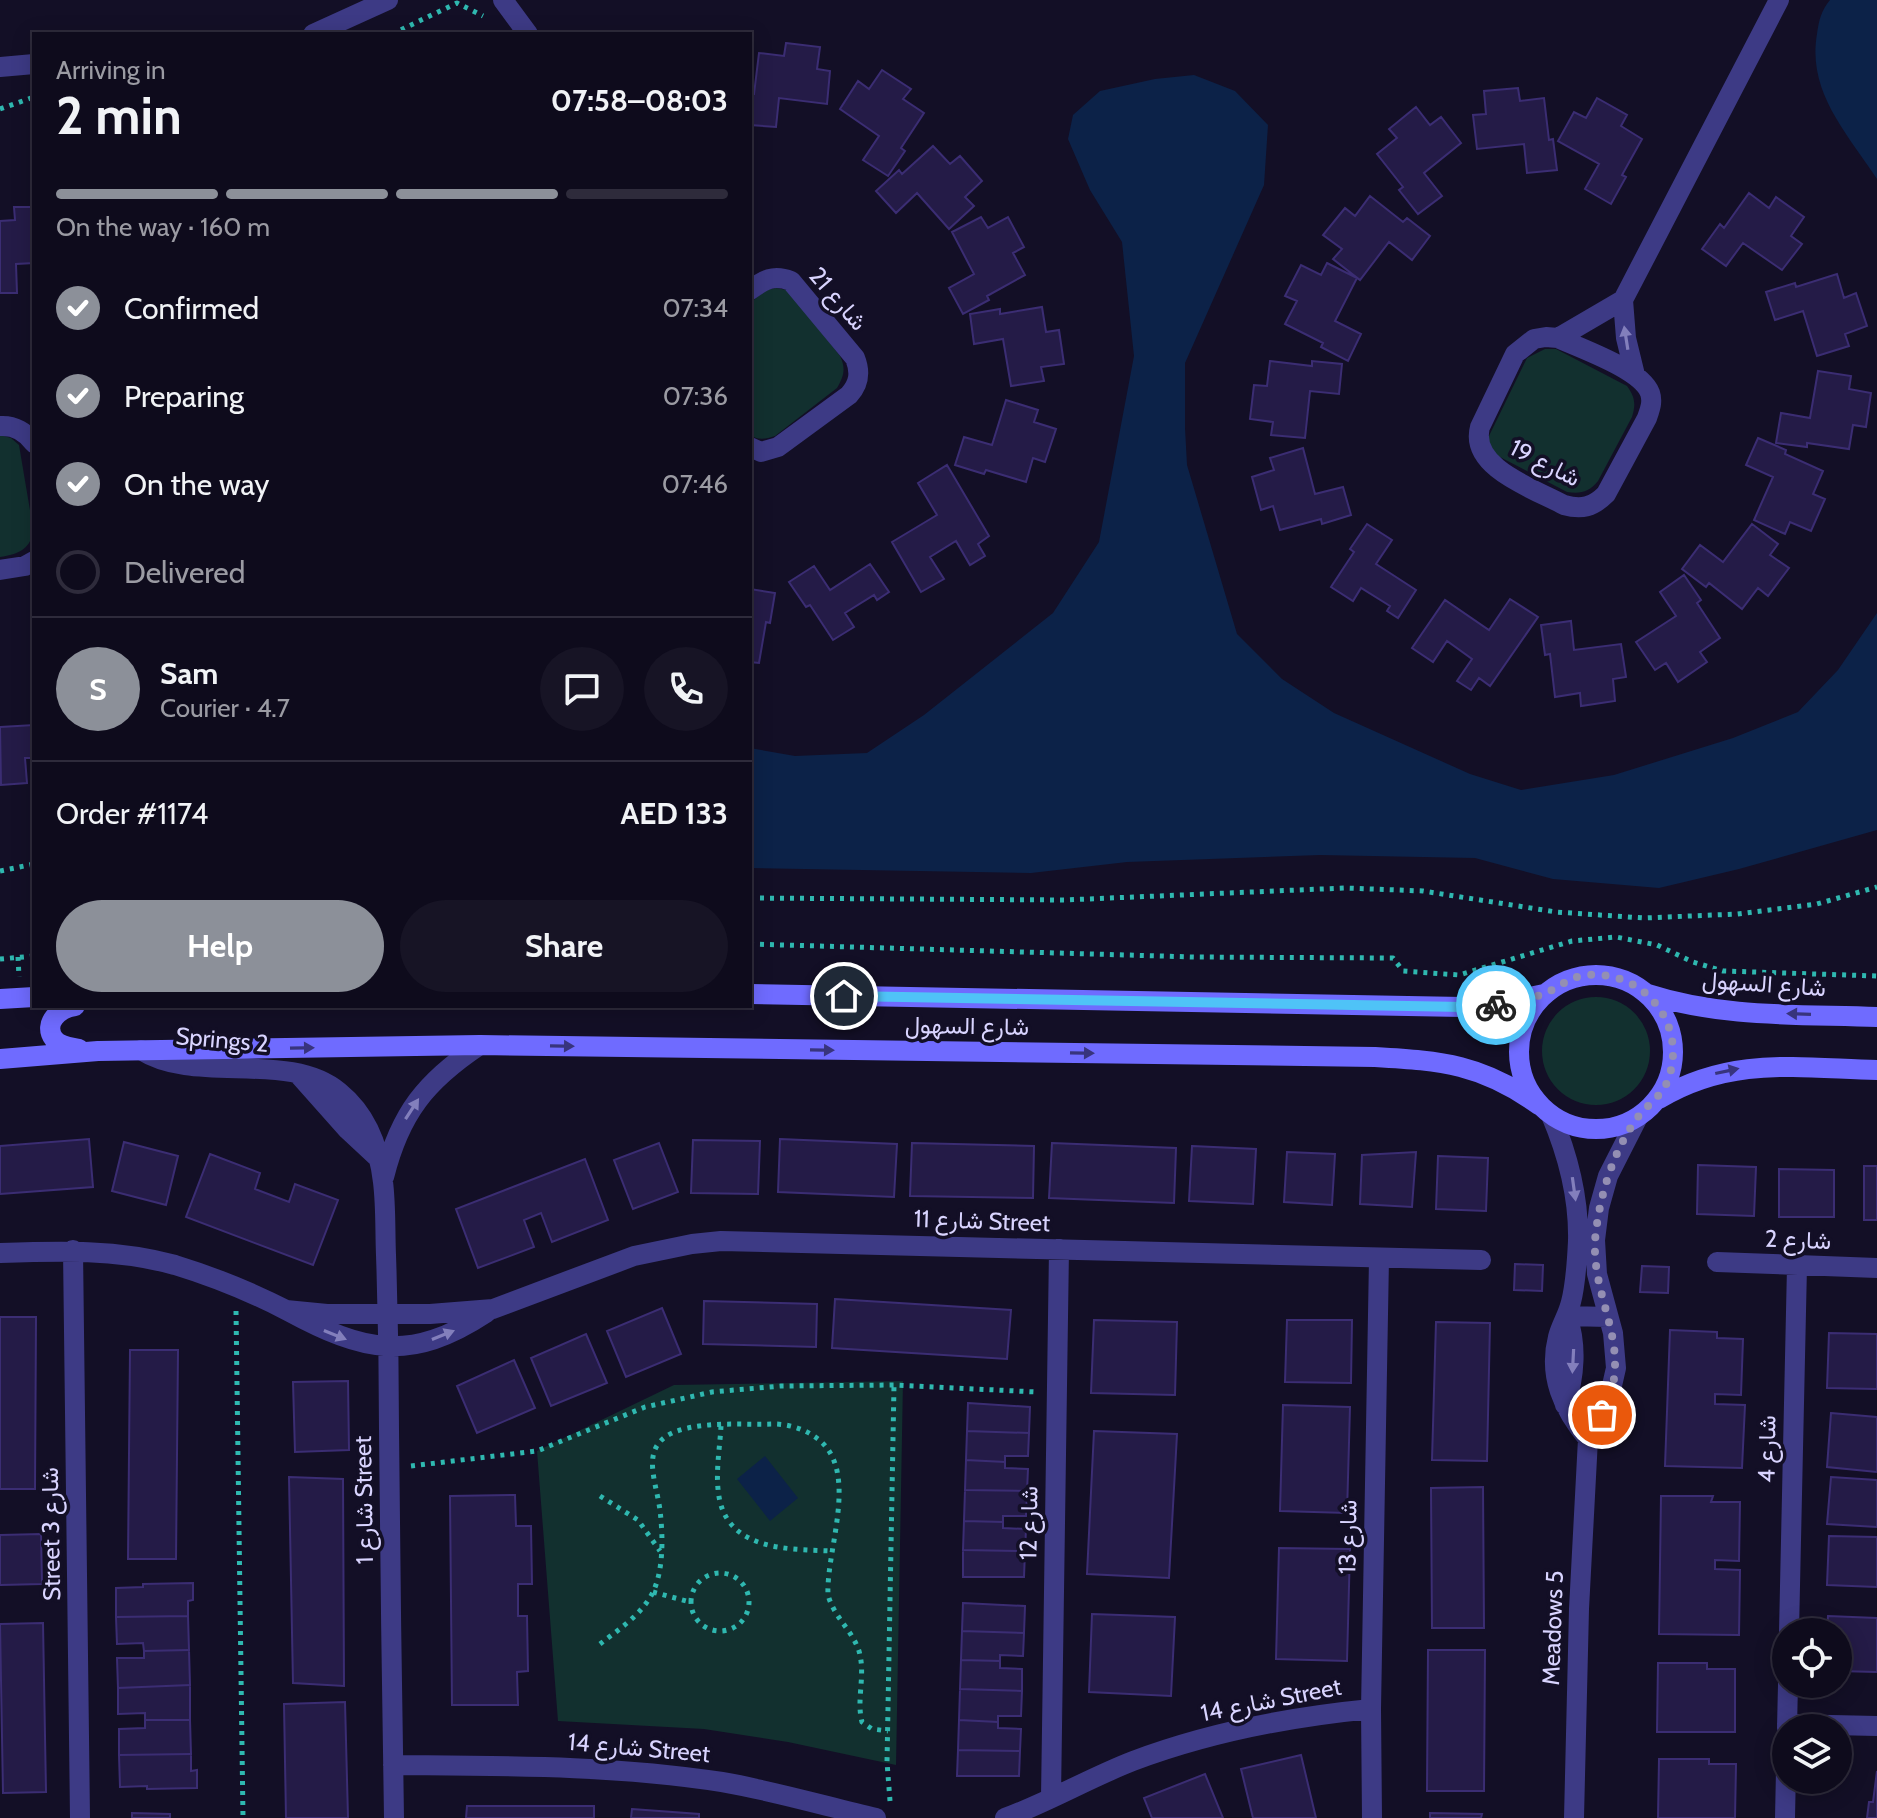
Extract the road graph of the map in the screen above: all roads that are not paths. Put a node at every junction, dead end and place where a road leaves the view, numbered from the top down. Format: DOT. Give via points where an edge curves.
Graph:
graph roads {
  1 [pos="388,0"];
  2 [pos="503,0"];
  3 [pos="1779,0"];
  4 [pos="522,26"];
  5 [pos="318,32"];
  6 [pos="32,64"];
  7 [pos="0,67"];
  8 [pos="755,282"];
  9 [pos="1623,300"];
  10 [pos="1558,338"];
  11 [pos="1635,375"];
  12 [pos="1,425"];
  13 [pos="32,441"];
  14 [pos="752,448"];
  15 [pos="32,562"];
  16 [pos="0,570"];
  17 [pos="752,994"];
  18 [pos="1544,994"];
  19 [pos="1648,994"];
  20 [pos="32,997"];
  21 [pos="0,999"];
  22 [pos="69,1008"];
  23 [pos="1877,1017"];
  24 [pos="480,1045"];
  25 [pos="141,1050"];
  26 [pos="98,1051"];
  27 [pos="0,1059"];
  28 [pos="1877,1070"];
  29 [pos="1656,1101"];
  30 [pos="1545,1110"];
  31 [pos="1638,1117"];
  32 [pos="383,1181"];
  33 [pos="1059,1249"];
  34 [pos="73,1250"];
  35 [pos="0,1253"];
  36 [pos="1379,1258"];
  37 [pos="1481,1260"];
  38 [pos="1717,1262"];
  39 [pos="1797,1266"];
  40 [pos="1877,1268"];
  41 [pos="493,1309"];
  42 [pos="286,1310"];
  43 [pos="388,1314"];
  44 [pos="1567,1316"];
  45 [pos="1608,1317"];
  46 [pos="389,1348"];
  47 [pos="1608,1403"];
  48 [pos="1565,1405"];
  49 [pos="1588,1439"];
  50 [pos="1789,1618"];
  51 [pos="1371,1709"];
  52 [pos="1852,1726"];
  53 [pos="1877,1726"];
  54 [pos="393,1765"];
  55 [pos="1786,1794"];
  56 [pos="1051,1797"];
  57 [pos="884,1812"];
  58 [pos="80,1818"];
  59 [pos="394,1818"];
  60 [pos="1005,1818"];
  61 [pos="1372,1818"];
  62 [pos="1574,1818"];
  63 [pos="1785,1818"];
  1 -- 5 [label="street"];
  2 -- 4 [label="street"];
  3 -- 9 [label="street"];
  6 -- 7 [label="street"];
  8 -- 14 [label="street, شارع 21" via="783,277 798,287 855,358 859,378 849,395 778,447 761,452"];
  9 -- 10 [label="street, شارع 19"];
  11 -- 9 [label="street, شارع 19, one-way"];
  10 -- 11 [label="street"];
  10 -- 11 [label="street, شارع 19" via="1534,339 1515,354 1477,438 1492,466 1564,505 1587,507 1606,494 1652,406 1650,393"];
  12 -- 13 [label="street"];
  15 -- 16 [label="street"];
  17 -- 18 [label="main road, شارع السهول" via="1463,1007"];
  18 -- 19 [label="main road" via="1585,975 1608,975 1630,981"];
  18 -- 30 [label="main road" via="1520,1036 1519,1061 1525,1084"];
  23 -- 19 [label="main road, شارع السهول, one-way" via="1725,1011"];
  19 -- 29 [label="main road" via="1672,1034 1674,1058"];
  20 -- 21 [label="main road"];
  22 -- 26 [label="main road" via="52,1020 54,1039"];
  25 -- 24 [label="main road, شارع السهول, one-way"];
  24 -- 30 [label="main road, شارع السهول, one-way" via="1375,1057 1467,1067 1505,1083"];
  32 -- 24 [label="street, one-way" via="390,1151 423,1092"];
  25 -- 26 [label="main road, شارع السهول"];
  25 -- 32 [label="street, Springs 2" via="168,1063 259,1069 328,1084 353,1106 369,1130"];
  26 -- 27 [label="main road, شارع السهول"];
  29 -- 28 [label="main road, one-way" via="1730,1070"];
  29 -- 31 [label="main road"];
  30 -- 31 [label="main road" via="1571,1126 1594,1129"];
  30 -- 44 [label="street, one-way" via="1564,1145 1577,1209 1578,1242"];
  31 -- 45 [label="street, Meadows 5" via="1608,1176 1599,1208 1596,1263"];
  32 -- 43 [label="street, شارع 1 Street"];
  33 -- 36 [label="street, شارع 11 Street"];
  33 -- 41 [label="street, شارع 11 Street" via="692,1244 634,1256"];
  33 -- 56 [label="street, شارع 12"];
  34 -- 35 [label="street"];
  34 -- 42 [label="street" via="175,1265"];
  34 -- 58 [label="street, Street شارع 3"];
  36 -- 37 [label="street, شارع 11 Street"];
  36 -- 51 [label="street, شارع 13"];
  38 -- 39 [label="street, شارع 2"];
  39 -- 40 [label="street, شارع 2"];
  39 -- 50 [label="street, شارع 4"];
  41 -- 43 [label="street, شارع 11 Street"];
  46 -- 41 [label="street, شارع 11 Street, one-way" via="433,1339"];
  42 -- 43 [label="street, شارع 11 Street"];
  42 -- 46 [label="street, one-way" via="346,1340"];
  43 -- 46 [label="street, شارع 1 Street"];
  44 -- 45 [label="street"];
  44 -- 48 [label="street, one-way" via="1573,1346"];
  45 -- 47 [label="street, Meadows 5" via="1616,1368"];
  46 -- 54 [label="street, شارع 1 Street"];
  47 -- 48 [label="street"];
  47 -- 49 [label="street, Meadows 5"];
  48 -- 49 [label="street"];
  49 -- 62 [label="street, Meadows 5"];
  51 -- 56 [label="street, شارع 14 Street" via="1304,1715 1217,1734 1132,1761"];
  51 -- 61 [label="street, شارع 13"];
  52 -- 53 [label="street"];
  54 -- 57 [label="street, شارع 14 Street" via="656,1773"];
  54 -- 59 [label="street, شارع 1 Street"];
  55 -- 63 [label="street"];
  56 -- 60 [label="street, شارع 14 Street"];
}
